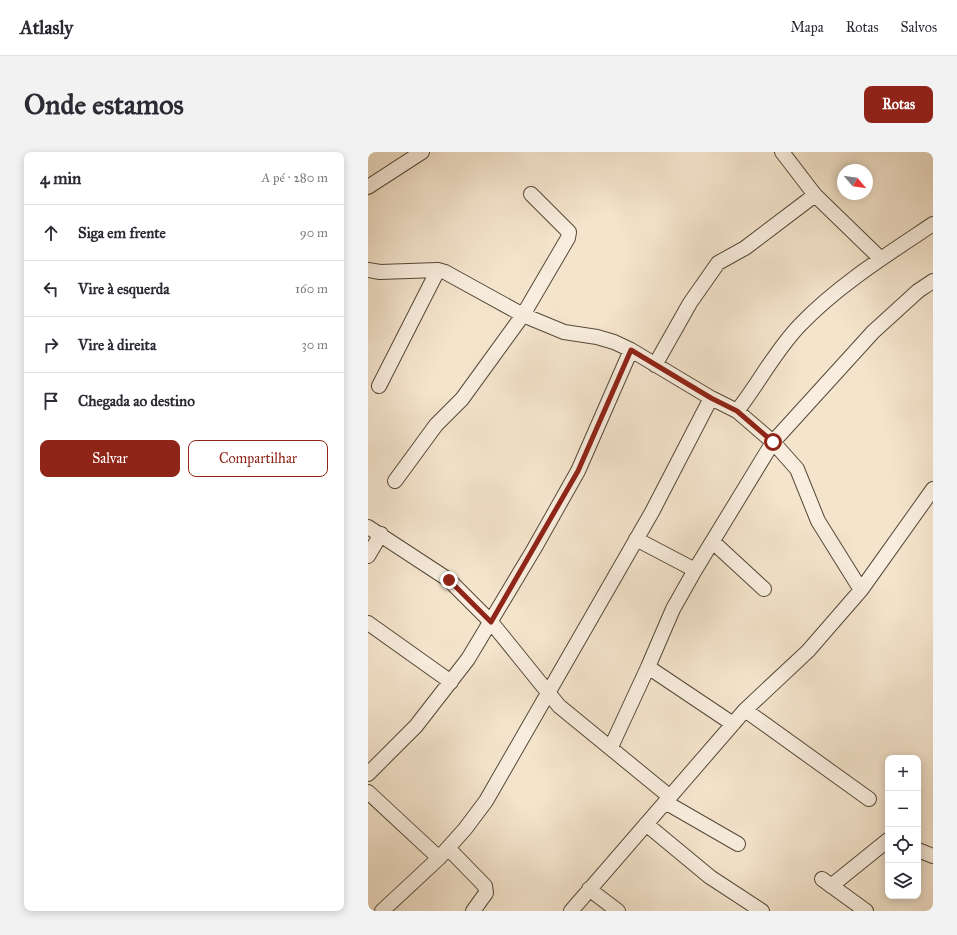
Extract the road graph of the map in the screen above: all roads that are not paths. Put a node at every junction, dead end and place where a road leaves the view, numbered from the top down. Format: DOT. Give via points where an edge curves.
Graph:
graph roads {
  1 [pos="422,152"];
  2 [pos="789,155"];
  3 [pos="368,187"];
  4 [pos="531,194"];
  5 [pos="815,195"];
  6 [pos="933,224"];
  7 [pos="881,259"];
  8 [pos="368,270"];
  9 [pos="438,270"];
  10 [pos="933,282"];
  11 [pos="524,315"];
  12 [pos="631,350"];
  13 [pos="655,365"];
  14 [pos="380,386"];
  15 [pos="711,398"];
  16 [pos="737,411"];
  17 [pos="773,442"];
  18 [pos="395,481"];
  19 [pos="933,489"];
  20 [pos="368,527"];
  21 [pos="381,534"];
  22 [pos="636,539"];
  23 [pos="713,542"];
  24 [pos="368,556"];
  25 [pos="695,570"];
  26 [pos="764,589"];
  27 [pos="861,590"];
  28 [pos="491,622"];
  29 [pos="368,623"];
  30 [pos="648,667"];
  31 [pos="451,682"];
  32 [pos="548,693"];
  33 [pos="745,710"];
  34 [pos="733,724"];
  35 [pos="611,747"];
  36 [pos="368,774"];
  37 [pos="368,792"];
  38 [pos="667,799"];
  39 [pos="869,799"];
  40 [pos="646,824"];
  41 [pos="885,842"];
  42 [pos="738,844"];
  43 [pos="921,851"];
  44 [pos="444,853"];
  45 [pos="933,856"];
  46 [pos="589,889"];
  47 [pos="382,911"];
  48 [pos="473,911"];
  49 [pos="571,911"];
  50 [pos="618,911"];
  51 [pos="762,911"];
  52 [pos="866,911"];
  1 -- 3 [label="street"];
  2 -- 5 [label="street"];
  4 -- 11 [label="street" via="569,232"];
  5 -- 7 [label="street"];
  5 -- 13 [label="street" via="745,248 718,262 690,303"];
  6 -- 7 [label="street"];
  7 -- 16 [label="street" via="800,325 772,359"];
  8 -- 9 [label="street"];
  9 -- 11 [label="street"];
  9 -- 14 [label="street"];
  10 -- 17 [label="street" via="918,291 873,332"];
  11 -- 12 [label="street" via="564,332 597,337"];
  11 -- 18 [label="street" via="462,399 436,425"];
  12 -- 13 [label="street"];
  12 -- 28 [label="street" via="578,471"];
  13 -- 15 [label="street"];
  15 -- 16 [label="street"];
  15 -- 22 [label="street"];
  16 -- 17 [label="street"];
  17 -- 23 [label="street"];
  17 -- 27 [label="street" via="797,469 818,521"];
  19 -- 27 [label="street"];
  20 -- 21 [label="street"];
  21 -- 24 [label="street"];
  21 -- 28 [label="street" via="449,580"];
  22 -- 25 [label="street"];
  22 -- 32 [label="street"];
  23 -- 25 [label="street"];
  23 -- 26 [label="street"];
  25 -- 30 [label="street" via="673,609"];
  27 -- 33 [label="street" via="808,651"];
  28 -- 31 [label="street"];
  28 -- 32 [label="street"];
  29 -- 31 [label="street"];
  30 -- 34 [label="street"];
  30 -- 35 [label="street"];
  31 -- 36 [label="street" via="416,726"];
  32 -- 35 [label="street" via="559,706"];
  32 -- 44 [label="street" via="486,801"];
  33 -- 34 [label="street"];
  33 -- 39 [label="street"];
  34 -- 38 [label="street"];
  35 -- 38 [label="street"];
  37 -- 44 [label="street"];
  38 -- 40 [label="street"];
  38 -- 42 [label="street"];
  40 -- 46 [label="street"];
  40 -- 51 [label="street" via="710,877"];
  41 -- 52 [label="street" via="826,883"];
  43 -- 45 [label="street"];
  44 -- 47 [label="street"];
  44 -- 48 [label="street" via="485,886 486,894"];
  46 -- 49 [label="street"];
  46 -- 50 [label="street"];
}
